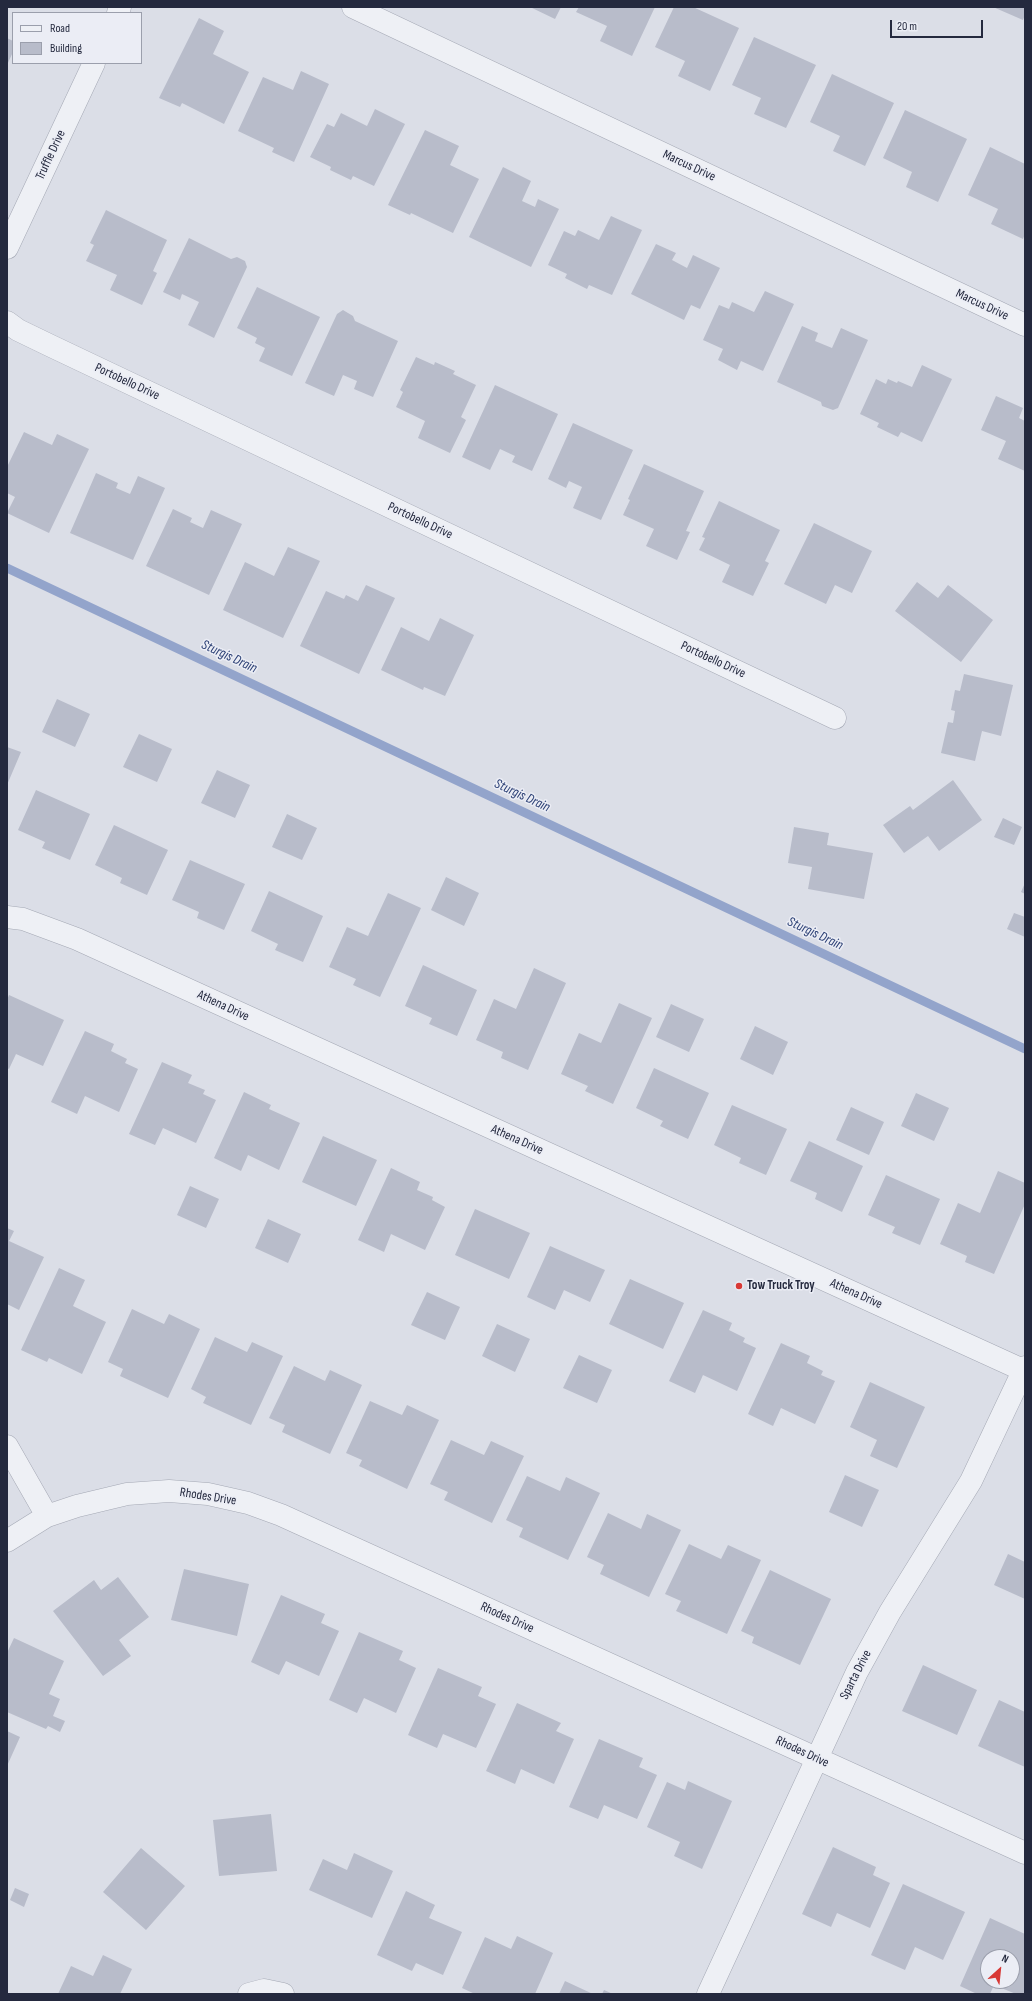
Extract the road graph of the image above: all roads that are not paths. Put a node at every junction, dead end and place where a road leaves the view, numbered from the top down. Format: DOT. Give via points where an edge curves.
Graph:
graph roads {
  1 [pos="353,7"];
  2 [pos="94,64"];
  3 [pos="7,248"];
  4 [pos="7,322"];
  5 [pos="1025,325"];
  6 [pos="835,718"];
  7 [pos="7,917"];
  8 [pos="1024,1369"];
  9 [pos="7,1446"];
  10 [pos="47,1516"];
  11 [pos="7,1541"];
  12 [pos="816,1758"];
  13 [pos="1025,1853"];
  14 [pos="250,1993"];
  15 [pos="283,1994"];
  16 [pos="708,1994"];
  1 -- 5 [label="street, Marcus Drive"];
  2 -- 3 [label="street, Truffle Drive"];
  4 -- 6 [label="street, Portobello Drive" via="18,330"];
  7 -- 8 [label="street, Athena Drive" via="23,919 77,939"];
  8 -- 12 [label="street, Sparta Drive" via="972,1481 876,1636 856,1672"];
  9 -- 10 [label="street"];
  10 -- 11 [label="street, Rhodes Drive"];
  10 -- 12 [label="street, Rhodes Drive" via="127,1494 168,1491 208,1494 248,1503 281,1515"];
  12 -- 13 [label="street, Rhodes Drive"];
  12 -- 16 [label="street, Sparta Drive"];
  14 -- 15 [label="street" via="264,1990"];
}
